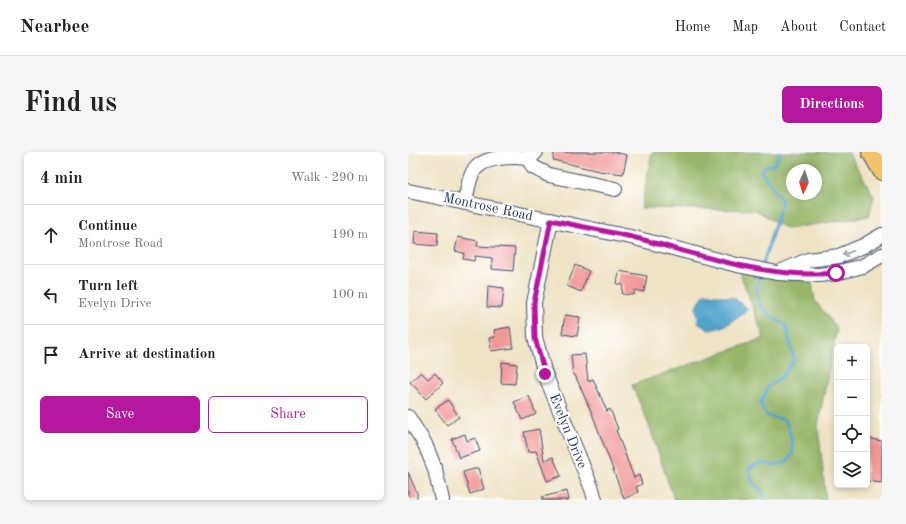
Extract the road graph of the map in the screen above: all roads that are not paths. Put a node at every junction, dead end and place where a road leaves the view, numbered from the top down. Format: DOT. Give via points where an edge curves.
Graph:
graph roads {
  1 [pos="871,152"];
  2 [pos="532,155"];
  3 [pos="882,171"];
  4 [pos="615,189"];
  5 [pos="408,191"];
  6 [pos="465,203"];
  7 [pos="551,220"];
  8 [pos="882,235"];
  9 [pos="882,255"];
  10 [pos="778,273"];
  11 [pos="408,417"];
  12 [pos="442,500"];
  13 [pos="595,500"];
  1 -- 3 [label="main road"];
  2 -- 4 [label="street" via="533,167 549,175"];
  2 -- 6 [label="street" via="498,158 480,164 473,171"];
  5 -- 6 [label="street, Montrose Road"];
  6 -- 7 [label="street, Montrose Road"];
  7 -- 10 [label="street, Montrose Road"];
  7 -- 13 [label="street, Evelyn Drive" via="534,303 535,338 545,374"];
  8 -- 10 [label="street, one-way" via="845,254 808,260"];
  9 -- 10 [label="street, Montrose Road" via="863,266 836,273"];
  11 -- 12 [label="street" via="432,463"];
}
